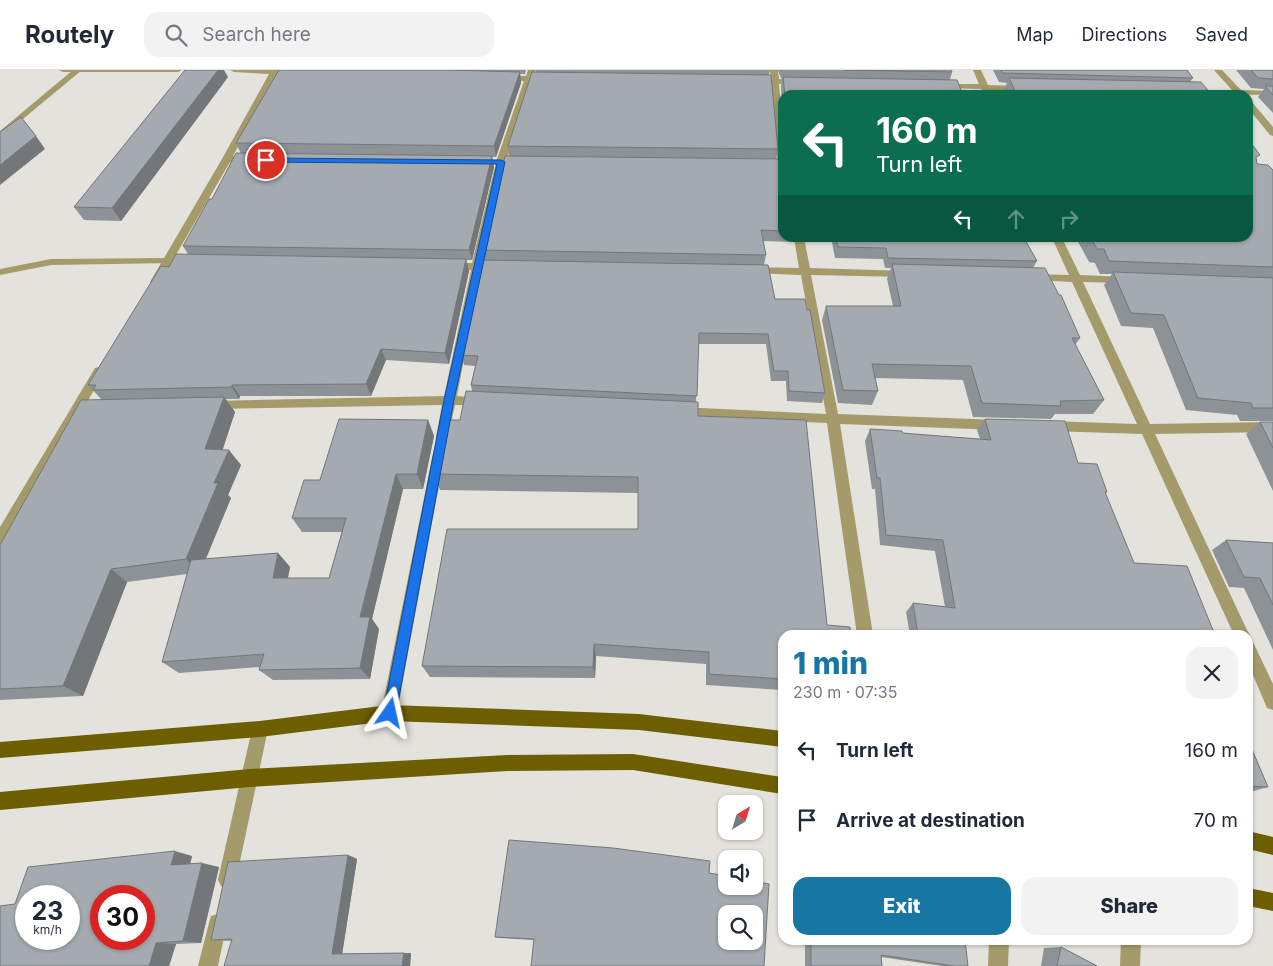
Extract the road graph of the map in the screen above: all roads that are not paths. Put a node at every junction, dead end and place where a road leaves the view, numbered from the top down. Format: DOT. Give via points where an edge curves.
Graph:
graph roads {
  1 [pos="63,70"];
  2 [pos="78,70"];
  3 [pos="160,70"];
  4 [pos="178,70"];
  5 [pos="234,70"];
  6 [pos="774,70"];
  7 [pos="977,70"];
  8 [pos="1218,70"];
  9 [pos="275,71"];
  10 [pos="304,72"];
  11 [pos="531,74"];
  12 [pos="490,78"];
  13 [pos="559,79"];
  14 [pos="746,81"];
  15 [pos="775,82"];
  16 [pos="805,82"];
  17 [pos="935,86"];
  18 [pos="1033,88"];
  19 [pos="976,90"];
  20 [pos="986,90"];
  21 [pos="1002,90"];
  22 [pos="1236,90"];
  23 [pos="1273,93"];
  24 [pos="1253,94"];
  25 [pos="1253,109"];
  26 [pos="1273,133"];
  27 [pos="0,136"];
  28 [pos="778,144"];
  29 [pos="227,159"];
  30 [pos="266,160"];
  31 [pos="800,242"];
  32 [pos="1059,242"];
  33 [pos="172,261"];
  34 [pos="437,266"];
  35 [pos="477,266"];
  36 [pos="507,267"];
  37 [pos="736,270"];
  38 [pos="806,271"];
  39 [pos="0,272"];
  40 [pos="916,274"];
  41 [pos="1016,276"];
  42 [pos="1075,278"];
  43 [pos="1135,280"];
  44 [pos="147,294"];
  45 [pos="106,360"];
  46 [pos="449,400"];
  47 [pos="498,403"];
  48 [pos="203,406"];
  49 [pos="75,409"];
  50 [pos="95,409"];
  51 [pos="666,411"];
  52 [pos="833,420"];
  53 [pos="1010,425"];
  54 [pos="1040,426"];
  55 [pos="1273,427"];
  56 [pos="1148,429"];
  57 [pos="0,540"];
  58 [pos="864,630"];
  59 [pos="1240,630"];
  60 [pos="1253,657"];
  61 [pos="1273,702"];
  62 [pos="390,713"];
  63 [pos="260,729"];
  64 [pos="778,739"];
  65 [pos="0,750"];
  66 [pos="250,778"];
  67 [pos="778,785"];
  68 [pos="0,801"];
  69 [pos="1253,841"];
  70 [pos="1273,846"];
  71 [pos="1253,898"];
  72 [pos="1273,902"];
  73 [pos="999,945"];
  74 [pos="1131,945"];
  75 [pos="208,966"];
  76 [pos="998,966"];
  77 [pos="1130,966"];
  1 -- 2 [label="street"];
  2 -- 3 [label="street"];
  2 -- 27 [label="street"];
  3 -- 4 [label="street"];
  5 -- 9 [label="street"];
  6 -- 15 [label="street"];
  7 -- 20 [label="street"];
  8 -- 22 [label="street"];
  9 -- 10 [label="street"];
  9 -- 29 [label="street"];
  11 -- 12 [label="street"];
  11 -- 13 [label="street"];
  11 -- 35 [label="street" via="501,162"];
  14 -- 15 [label="street"];
  15 -- 16 [label="street"];
  15 -- 28 [label="street"];
  17 -- 19 [label="street"];
  18 -- 21 [label="street"];
  23 -- 24 [label="street"];
  25 -- 26 [label="street"];
  29 -- 30 [label="street"];
  29 -- 33 [label="street"];
  31 -- 38 [label="street"];
  32 -- 42 [label="street"];
  33 -- 39 [label="street" via="51,262"];
  33 -- 44 [label="street"];
  34 -- 35 [label="street"];
  35 -- 36 [label="street"];
  35 -- 46 [label="street"];
  37 -- 38 [label="street"];
  38 -- 40 [label="street"];
  38 -- 52 [label="street"];
  41 -- 42 [label="street"];
  42 -- 43 [label="street"];
  42 -- 56 [label="street"];
  45 -- 49 [label="street"];
  46 -- 47 [label="street"];
  46 -- 48 [label="street"];
  46 -- 62 [label="street"];
  49 -- 50 [label="street"];
  49 -- 57 [label="street"];
  51 -- 52 [label="street"];
  52 -- 53 [label="street"];
  52 -- 58 [label="street"];
  54 -- 56 [label="street"];
  55 -- 56 [label="street"];
  56 -- 59 [label="street"];
  60 -- 61 [label="street"];
  62 -- 63 [label="main road"];
  62 -- 64 [label="main road" via="639,722"];
  63 -- 65 [label="main road"];
  63 -- 66 [label="street"];
  66 -- 67 [label="main road" via="507,763 633,762"];
  66 -- 68 [label="main road"];
  66 -- 75 [label="street"];
  69 -- 70 [label="main road"];
  71 -- 72 [label="main road"];
  73 -- 76 [label="street"];
  74 -- 77 [label="street"];
}
